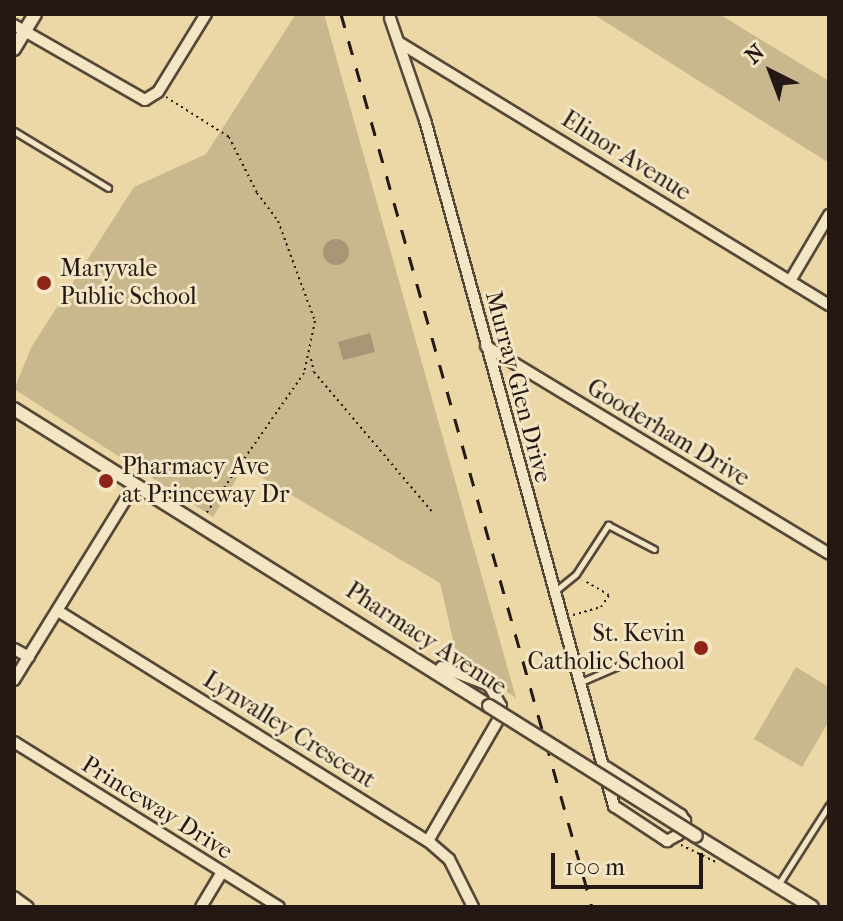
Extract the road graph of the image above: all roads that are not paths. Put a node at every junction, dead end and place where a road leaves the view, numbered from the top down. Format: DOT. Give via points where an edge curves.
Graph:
graph roads {
  1 [pos="35,14"];
  2 [pos="206,14"];
  3 [pos="390,18"];
  4 [pos="19,28"];
  5 [pos="400,43"];
  6 [pos="14,49"];
  7 [pos="14,131"];
  8 [pos="108,188"];
  9 [pos="829,215"];
  10 [pos="790,281"];
  11 [pos="829,305"];
  12 [pos="486,346"];
  13 [pos="14,409"];
  14 [pos="135,484"];
  15 [pos="654,549"];
  16 [pos="829,554"];
  17 [pos="553,592"];
  18 [pos="58,611"];
  19 [pos="14,649"];
  20 [pos="29,657"];
  21 [pos="625,663"];
  22 [pos="441,667"];
  23 [pos="14,680"];
  24 [pos="580,683"];
  25 [pos="14,742"];
  26 [pos="606,767"];
  27 [pos="829,805"];
  28 [pos="428,841"];
  29 [pos="222,872"];
  30 [pos="777,885"];
  31 [pos="14,897"];
  32 [pos="28,907"];
  33 [pos="201,907"];
  34 [pos="279,907"];
  35 [pos="473,907"];
  36 [pos="812,907"];
  1 -- 4 [label="street"];
  2 -- 4 [label="street" via="158,92 145,100"];
  3 -- 5 [label="street, Murray Glen Drive"];
  4 -- 6 [label="street"];
  5 -- 10 [label="street, Elinor Avenue"];
  5 -- 12 [label="street, Murray Glen Drive"];
  7 -- 8 [label="lane"];
  9 -- 10 [label="street"];
  10 -- 11 [label="street, Elinor Avenue"];
  12 -- 16 [label="street, Gooderham Drive"];
  12 -- 17 [label="street, Murray Glen Drive"];
  13 -- 14 [label="street, Pharmacy Avenue"];
  14 -- 18 [label="street"];
  14 -- 30 [label="street, Pharmacy Avenue, bridge"];
  15 -- 17 [label="lane" via="608,525 575,575"];
  17 -- 24 [label="street, Murray Glen Drive"];
  18 -- 20 [label="street"];
  18 -- 28 [label="street, Lynvalley Crescent"];
  19 -- 20 [label="street"];
  20 -- 23 [label="street"];
  21 -- 24 [label="lane"];
  22 -- 28 [label="street" via="489,685 501,706 500,717"];
  24 -- 26 [label="street, Murray Glen Drive"];
  25 -- 29 [label="street, Princeway Drive"];
  26 -- 26 [label="street, Murray Glen Drive" via="614,806 667,841 672,838 685,821 681,815"];
  27 -- 30 [label="lane"];
  28 -- 35 [label="street, Lynvalley Crescent" via="449,859"];
  29 -- 33 [label="street"];
  29 -- 34 [label="street, Princeway Drive"];
  30 -- 36 [label="street, Pharmacy Avenue"];
  31 -- 32 [label="street"];
}
